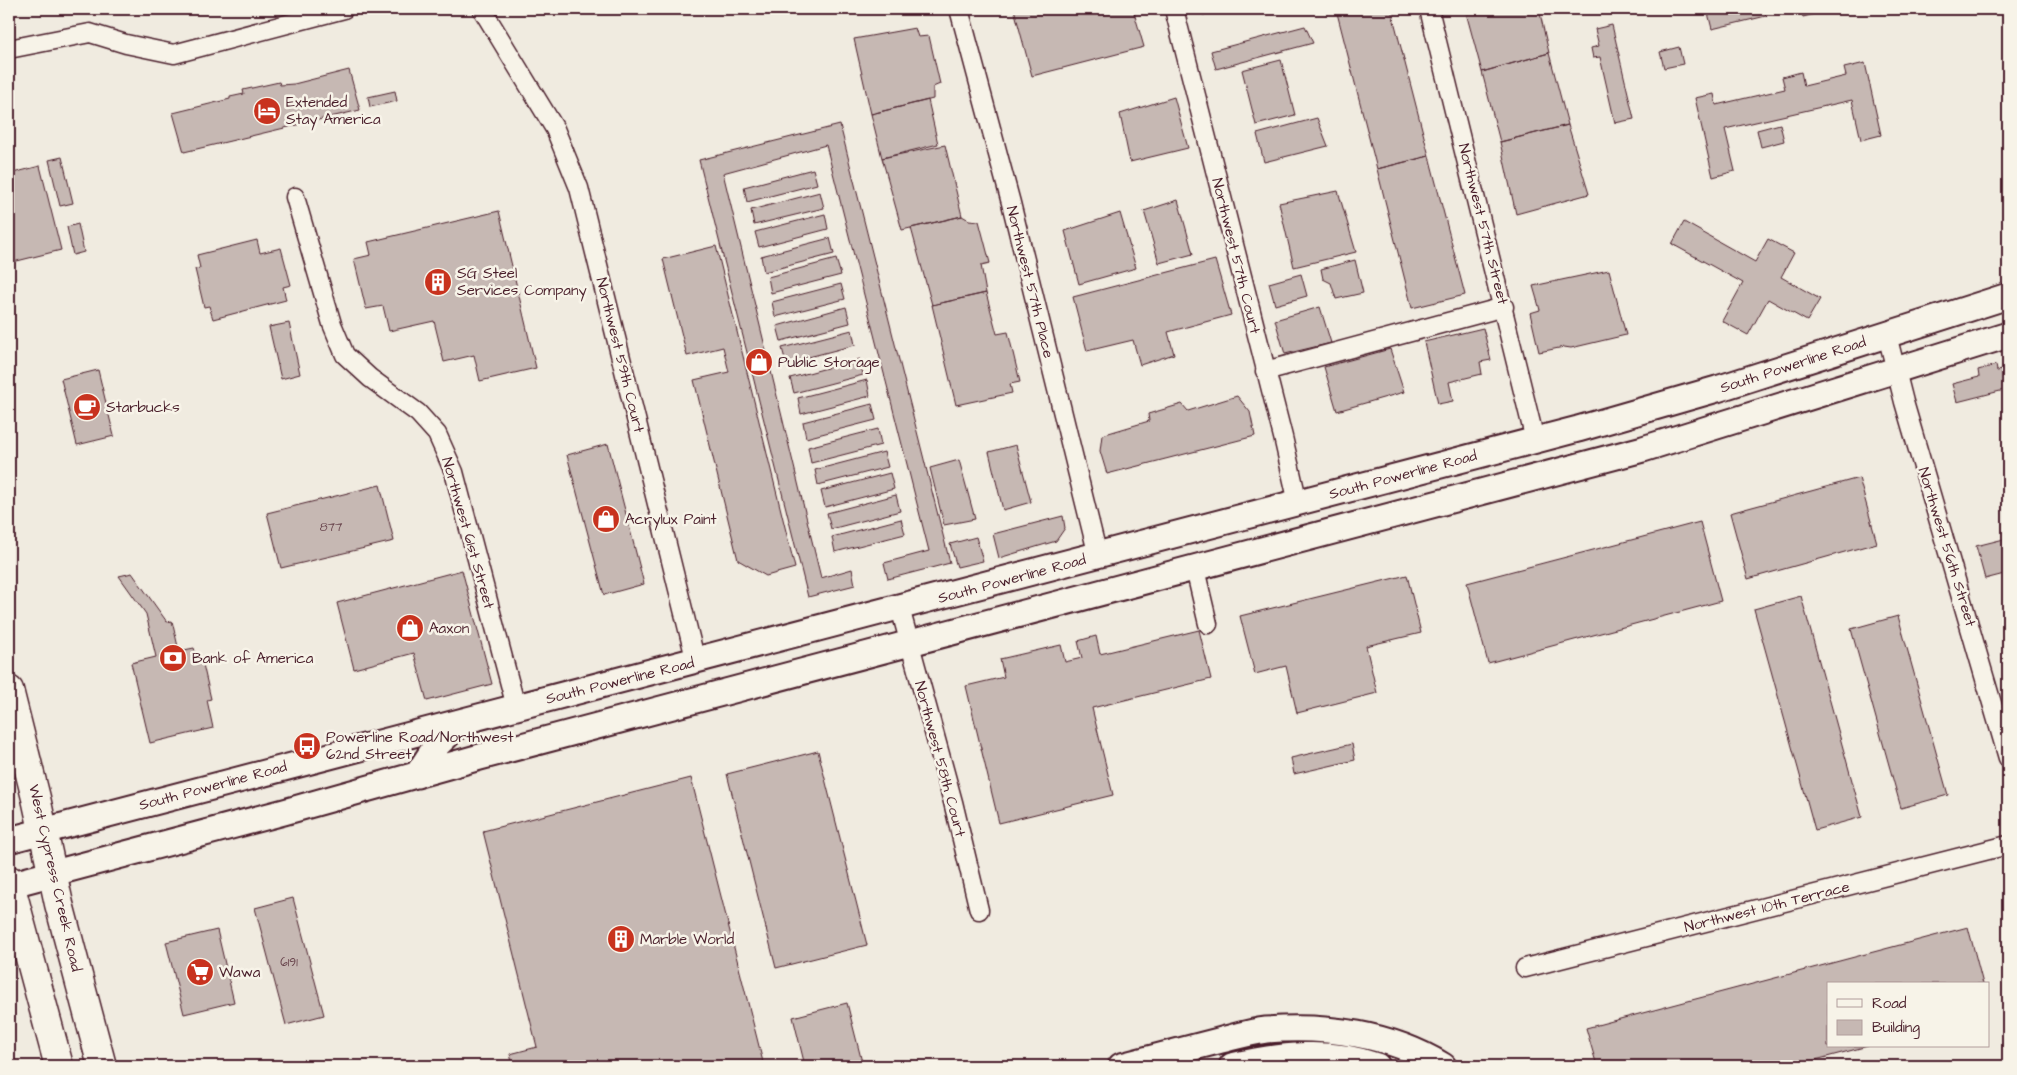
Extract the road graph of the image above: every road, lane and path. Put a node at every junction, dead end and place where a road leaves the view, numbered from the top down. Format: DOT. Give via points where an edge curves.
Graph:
graph roads {
  1 [pos="344,9"];
  2 [pos="482,9"];
  3 [pos="959,9"];
  4 [pos="1174,9"];
  5 [pos="1429,9"];
  6 [pos="9,49"];
  7 [pos="295,198"];
  8 [pos="2008,296"];
  9 [pos="1504,307"];
  10 [pos="1887,335"];
  11 [pos="2008,335"];
  12 [pos="1896,370"];
  13 [pos="1265,371"];
  14 [pos="1578,429"];
  15 [pos="1535,440"];
  16 [pos="1536,478"];
  17 [pos="1487,492"];
  18 [pos="1298,503"];
  19 [pos="1280,546"];
  20 [pos="1098,556"];
  21 [pos="1195,569"];
  22 [pos="900,608"];
  23 [pos="1208,624"];
  24 [pos="910,644"];
  25 [pos="696,662"];
  26 [pos="740,689"];
  27 [pos="9,690"];
  28 [pos="516,707"];
  29 [pos="665,709"];
  30 [pos="462,721"];
  31 [pos="2008,758"];
  32 [pos="416,775"];
  33 [pos="43,831"];
  34 [pos="9,840"];
  35 [pos="2008,846"];
  36 [pos="52,874"];
  37 [pos="9,883"];
  38 [pos="979,910"];
  39 [pos="1525,968"];
  40 [pos="1147,1063"];
  41 [pos="59,1066"];
  42 [pos="102,1066"];
  43 [pos="1122,1066"];
  44 [pos="1232,1066"];
  45 [pos="1377,1066"];
  46 [pos="1443,1066"];
  1 -- 6 [label="street" via="174,54 90,33"];
  2 -- 25 [label="street, Northwest 59th Court" via="555,129 579,188"];
  3 -- 20 [label="street, Northwest 57th Place" via="1011,203"];
  4 -- 13 [label="street, Northwest 57th Court"];
  5 -- 9 [label="street, Northwest 57th Street"];
  7 -- 28 [label="street, Northwest 61st Street" via="332,324 345,355 418,413 437,434 454,472"];
  8 -- 10 [label="main road, South Powerline Road"];
  9 -- 13 [label="street"];
  9 -- 15 [label="street, Northwest 57th Street"];
  10 -- 12 [label="street, Northwest 56th Street"];
  10 -- 14 [label="main road, South Powerline Road"];
  11 -- 12 [label="main road"];
  12 -- 16 [label="main road" via="1717,428"];
  12 -- 31 [label="street, Northwest 56th Street"];
  13 -- 18 [label="street, Northwest 57th Court"];
  14 -- 15 [label="main road, South Powerline Road"];
  14 -- 16 [label="main road" via="1544,463"];
  15 -- 17 [label="main road" via="1527,460"];
  15 -- 18 [label="main road, South Powerline Road"];
  16 -- 17 [label="main road"];
  17 -- 19 [label="main road"];
  18 -- 19 [label="main road" via="1296,516"];
  18 -- 20 [label="main road, South Powerline Road"];
  19 -- 21 [label="main road"];
  20 -- 22 [label="main road, South Powerline Road"];
  21 -- 23 [label="street"];
  21 -- 24 [label="main road"];
  22 -- 24 [label="street, Northwest 58th Court"];
  22 -- 25 [label="main road, South Powerline Road"];
  24 -- 26 [label="main road"];
  24 -- 38 [label="street, Northwest 58th Court"];
  25 -- 26 [label="main road" via="709,676"];
  25 -- 28 [label="main road, South Powerline Road"];
  25 -- 29 [label="main road"];
  26 -- 29 [label="main road"];
  27 -- 33 [label="main road, West Cypress Creek Road"];
  28 -- 30 [label="main road, South Powerline Road"];
  29 -- 32 [label="main road"];
  30 -- 32 [label="main road" via="436,746"];
  30 -- 33 [label="main road, South Powerline Road"];
  32 -- 36 [label="main road"];
  33 -- 34 [label="main road, South Powerline Road"];
  33 -- 36 [label="main road, West Cypress Creek Road"];
  35 -- 39 [label="street, Northwest 10th Terrace"];
  36 -- 37 [label="main road"];
  36 -- 42 [label="main road, West Cypress Creek Road"];
  37 -- 41 [label="main road"];
  40 -- 43 [label="main road"];
  40 -- 46 [label="main road" via="1264,1030 1322,1029 1380,1039"];
  44 -- 45 [label="main road" via="1292,1055 1346,1059"];
}
